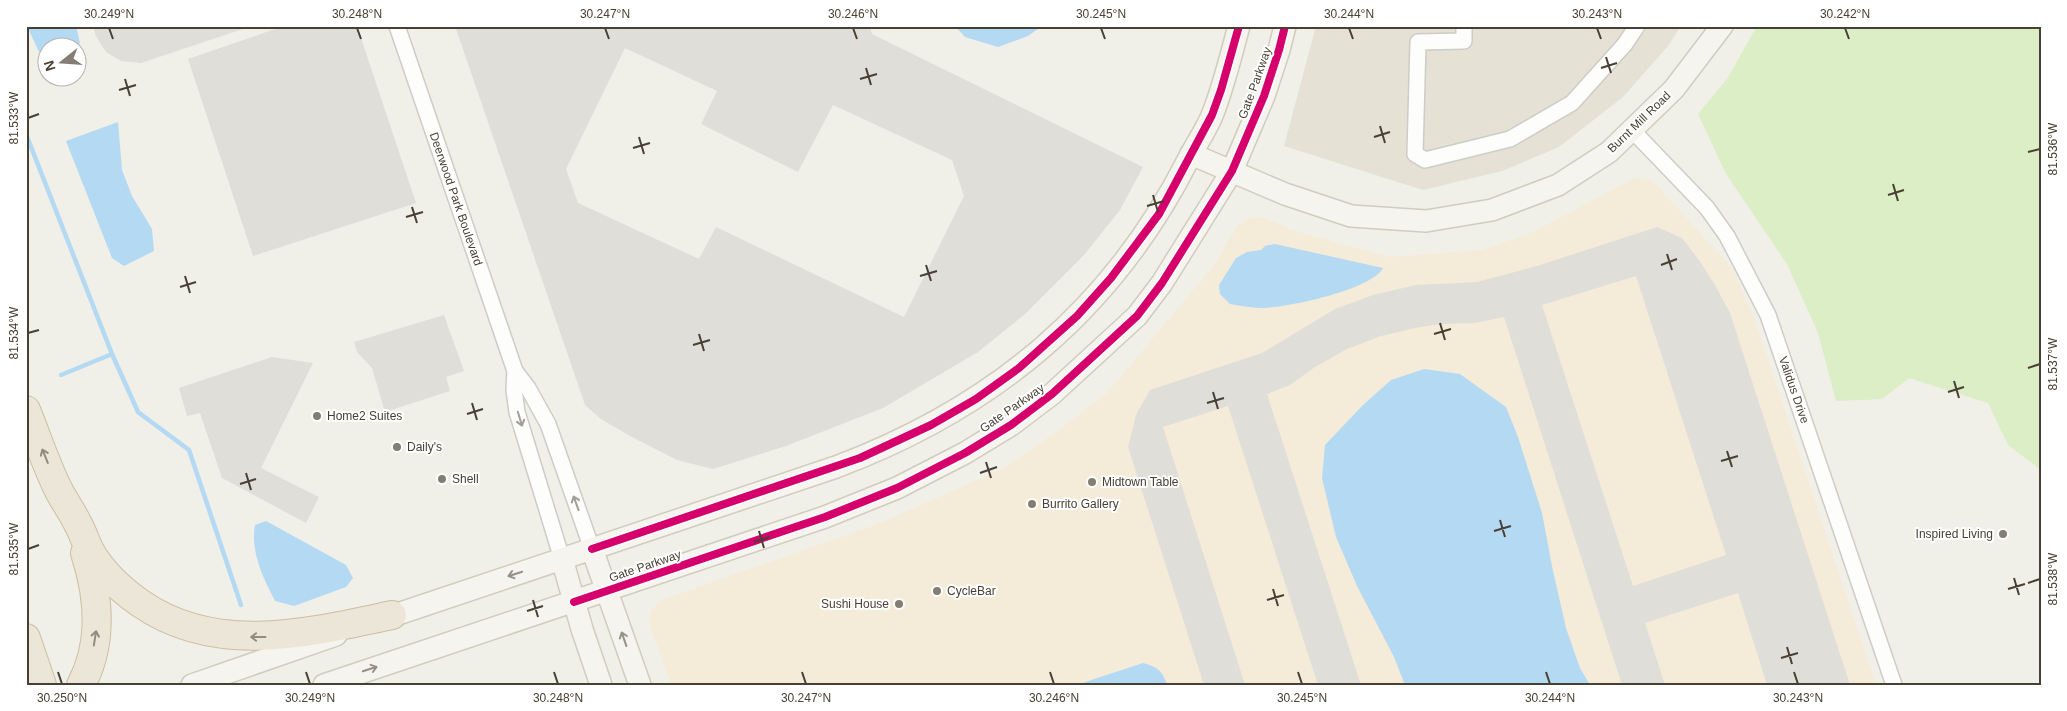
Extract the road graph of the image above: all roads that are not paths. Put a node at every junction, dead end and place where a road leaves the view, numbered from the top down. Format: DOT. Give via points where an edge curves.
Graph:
graph roads {
  1 [pos="397,26"];
  2 [pos="1239,26"];
  3 [pos="1285,26"];
  4 [pos="1464,26"];
  5 [pos="1637,26"];
  6 [pos="1722,26"];
  7 [pos="1632,130"];
  8 [pos="1191,154"];
  9 [pos="1232,171"];
  10 [pos="515,371"];
  11 [pos="26,410"];
  12 [pos="59,490"];
  13 [pos="592,549"];
  14 [pos="562,559"];
  15 [pos="607,591"];
  16 [pos="574,602"];
  17 [pos="392,615"];
  18 [pos="26,638"];
  19 [pos="39,677"];
  20 [pos="81,685"];
  21 [pos="192,685"];
  22 [pos="324,685"];
  23 [pos="602,685"];
  24 [pos="640,685"];
  25 [pos="1894,685"];
  1 -- 10 [label="street, Deerwood Park Boulevard"];
  2 -- 8 [label="main road" via="1215,107"];
  3 -- 9 [label="main road, Gate Parkway" via="1264,96"];
  4 -- 5 [label="street" via="1464,41 1418,42 1415,154 1425,160 1510,139 1572,103"];
  6 -- 7 [label="main road, Burnt Mill Road" via="1674,89"];
  7 -- 9 [label="main road, Burnt Mill Road" via="1610,152 1558,185 1492,210 1426,221 1351,216 1285,194"];
  7 -- 25 [label="street, Validus Drive" via="1707,208 1727,236 1768,315"];
  8 -- 9 [label="main road, Burnt Mill Road"];
  8 -- 13 [label="main road" via="1159,214 1111,278 1056,336 1019,368 976,398 931,425 860,458"];
  9 -- 15 [label="main road, Gate Parkway" via="1162,284 1137,316 1052,394 1011,425 966,453 897,488"];
  13 -- 10 [label="street, Deerwood Park Boulevard, one-way" via="548,424"];
  10 -- 14 [label="street, Deerwood Park Boulevard, one-way" via="517,412"];
  12 -- 11 [label="highway, one-way"];
  17 -- 12 [label="highway, one-way" via="312,632 267,637 203,632 186,626 145,606 112,580 90,552"];
  20 -- 12 [label="highway, one-way" via="93,653 96,601 92,575"];
  13 -- 14 [label="main road"];
  13 -- 15 [label="main road, Deerwood Park Boulevard"];
  14 -- 16 [label="main road, Deerwood Park Boulevard"];
  14 -- 17 [label="main road, one-way"];
  15 -- 16 [label="main road, Gate Parkway"];
  24 -- 15 [label="main road, Deerwood Park Boulevard, one-way"];
  22 -- 16 [label="main road, Gate Parkway, one-way"];
  16 -- 23 [label="main road, Deerwood Park Boulevard"];
  17 -- 21 [label="main road"];
  18 -- 19 [label="highway"];
}
